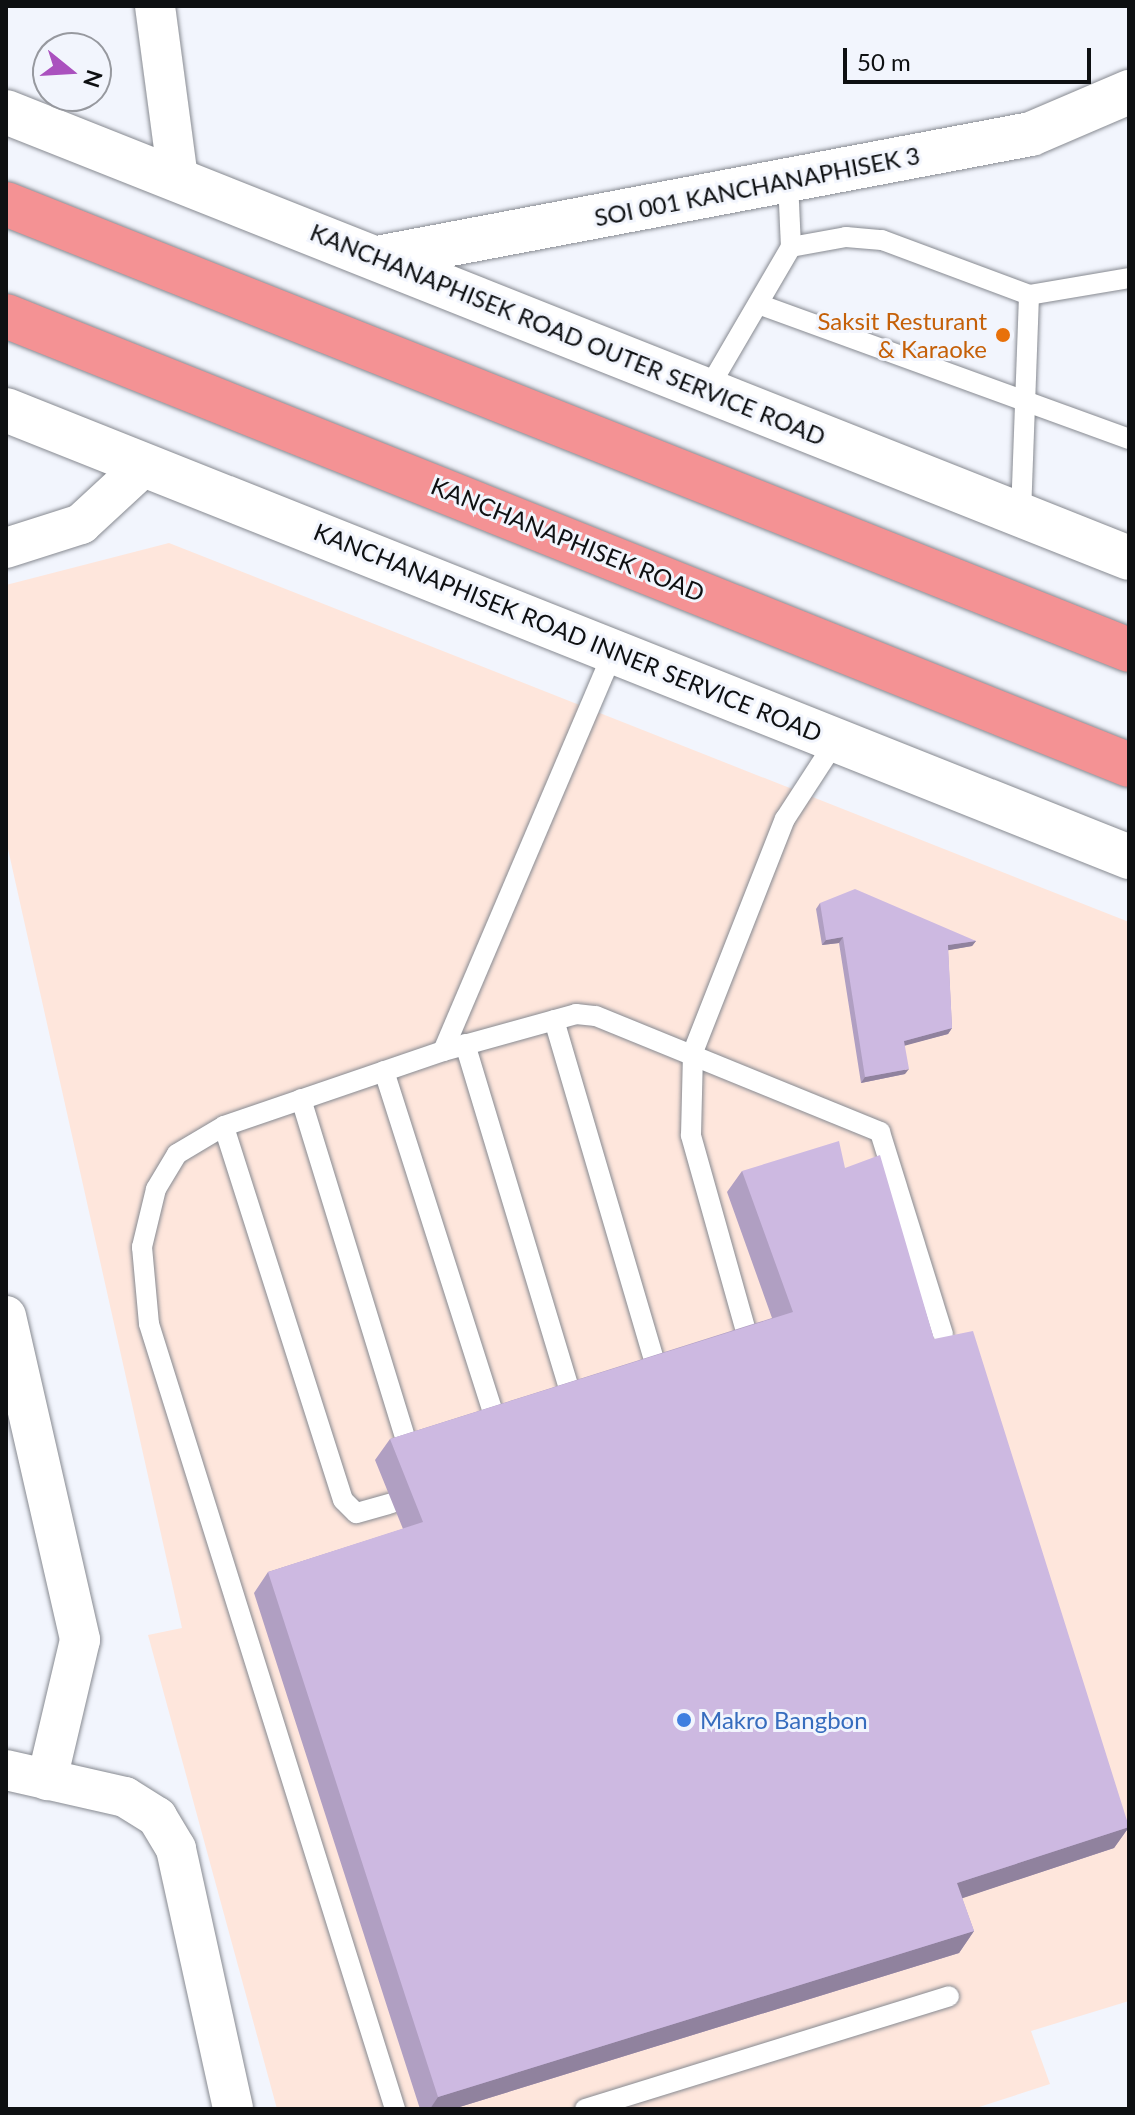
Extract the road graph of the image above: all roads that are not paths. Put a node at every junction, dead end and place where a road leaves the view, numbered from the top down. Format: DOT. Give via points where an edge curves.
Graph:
graph roads {
  1 [pos="155,6"];
  2 [pos="1129,92"];
  3 [pos="6,112"];
  4 [pos="178,179"];
  5 [pos="788,181"];
  6 [pos="6,204"];
  7 [pos="791,247"];
  8 [pos="377,258"];
  9 [pos="1129,278"];
  10 [pos="1029,295"];
  11 [pos="761,305"];
  12 [pos="6,316"];
  13 [pos="708,389"];
  14 [pos="1030,407"];
  15 [pos="6,410"];
  16 [pos="1129,439"];
  17 [pos="146,464"];
  18 [pos="1021,514"];
  19 [pos="6,548"];
  20 [pos="1129,558"];
  21 [pos="1129,650"];
  22 [pos="613,653"];
  23 [pos="837,739"];
  24 [pos="1129,765"];
  25 [pos="1129,857"];
  26 [pos="554,1020"];
  27 [pos="465,1044"];
  28 [pos="443,1051"];
  29 [pos="693,1052"];
  30 [pos="384,1071"];
  31 [pos="301,1099"];
  32 [pos="224,1126"];
  33 [pos="6,1316"];
  34 [pos="943,1334"];
  35 [pos="749,1342"];
  36 [pos="657,1371"];
  37 [pos="572,1398"];
  38 [pos="496,1422"];
  39 [pos="409,1449"];
  40 [pos="392,1503"];
  41 [pos="6,1770"];
  42 [pos="47,1780"];
  43 [pos="949,1996"];
  44 [pos="233,2109"];
  45 [pos="395,2109"];
  46 [pos="585,2109"];
  1 -- 4 [label="street"];
  2 -- 5 [label="main road, SOI 001 KANCHANAPHISEK 3" via="1031,134"];
  3 -- 4 [label="main road, KANCHANAPHISEK ROAD OUTER SERVICE ROAD"];
  4 -- 8 [label="main road, KANCHANAPHISEK ROAD OUTER SERVICE ROAD"];
  5 -- 7 [label="lane"];
  5 -- 8 [label="main road, SOI 001 KANCHANAPHISEK 3"];
  6 -- 21 [label="highway"];
  7 -- 10 [label="lane" via="846,237 882,240"];
  7 -- 11 [label="lane"];
  8 -- 13 [label="main road, KANCHANAPHISEK ROAD OUTER SERVICE ROAD"];
  9 -- 10 [label="lane"];
  10 -- 14 [label="lane"];
  11 -- 13 [label="lane"];
  11 -- 14 [label="lane"];
  12 -- 24 [label="highway, KANCHANAPHISEK ROAD"];
  13 -- 18 [label="main road, KANCHANAPHISEK ROAD OUTER SERVICE ROAD"];
  14 -- 16 [label="lane"];
  14 -- 18 [label="lane"];
  15 -- 17 [label="main road, KANCHANAPHISEK ROAD INNER SERVICE ROAD"];
  17 -- 19 [label="street" via="81,524"];
  17 -- 22 [label="main road, KANCHANAPHISEK ROAD INNER SERVICE ROAD"];
  18 -- 20 [label="main road, KANCHANAPHISEK ROAD OUTER SERVICE ROAD"];
  22 -- 23 [label="main road, KANCHANAPHISEK ROAD INNER SERVICE ROAD"];
  22 -- 28 [label="lane"];
  23 -- 25 [label="main road, KANCHANAPHISEK ROAD INNER SERVICE ROAD"];
  23 -- 29 [label="lane" via="785,819"];
  26 -- 27 [label="lane"];
  26 -- 29 [label="lane" via="596,1016"];
  26 -- 36 [label="lane"];
  27 -- 28 [label="lane"];
  27 -- 37 [label="lane"];
  28 -- 30 [label="lane"];
  29 -- 34 [label="lane" via="884,1135"];
  29 -- 35 [label="lane" via="691,1135"];
  30 -- 31 [label="lane"];
  30 -- 38 [label="lane"];
  31 -- 32 [label="lane"];
  31 -- 39 [label="lane"];
  32 -- 40 [label="lane" via="343,1500 356,1513"];
  32 -- 45 [label="lane" via="177,1154 156,1189 142,1247 149,1324"];
  33 -- 42 [label="street" via="80,1640"];
  41 -- 42 [label="street"];
  42 -- 44 [label="street" via="125,1797 157,1817 176,1849"];
  43 -- 46 [label="lane"];
}
